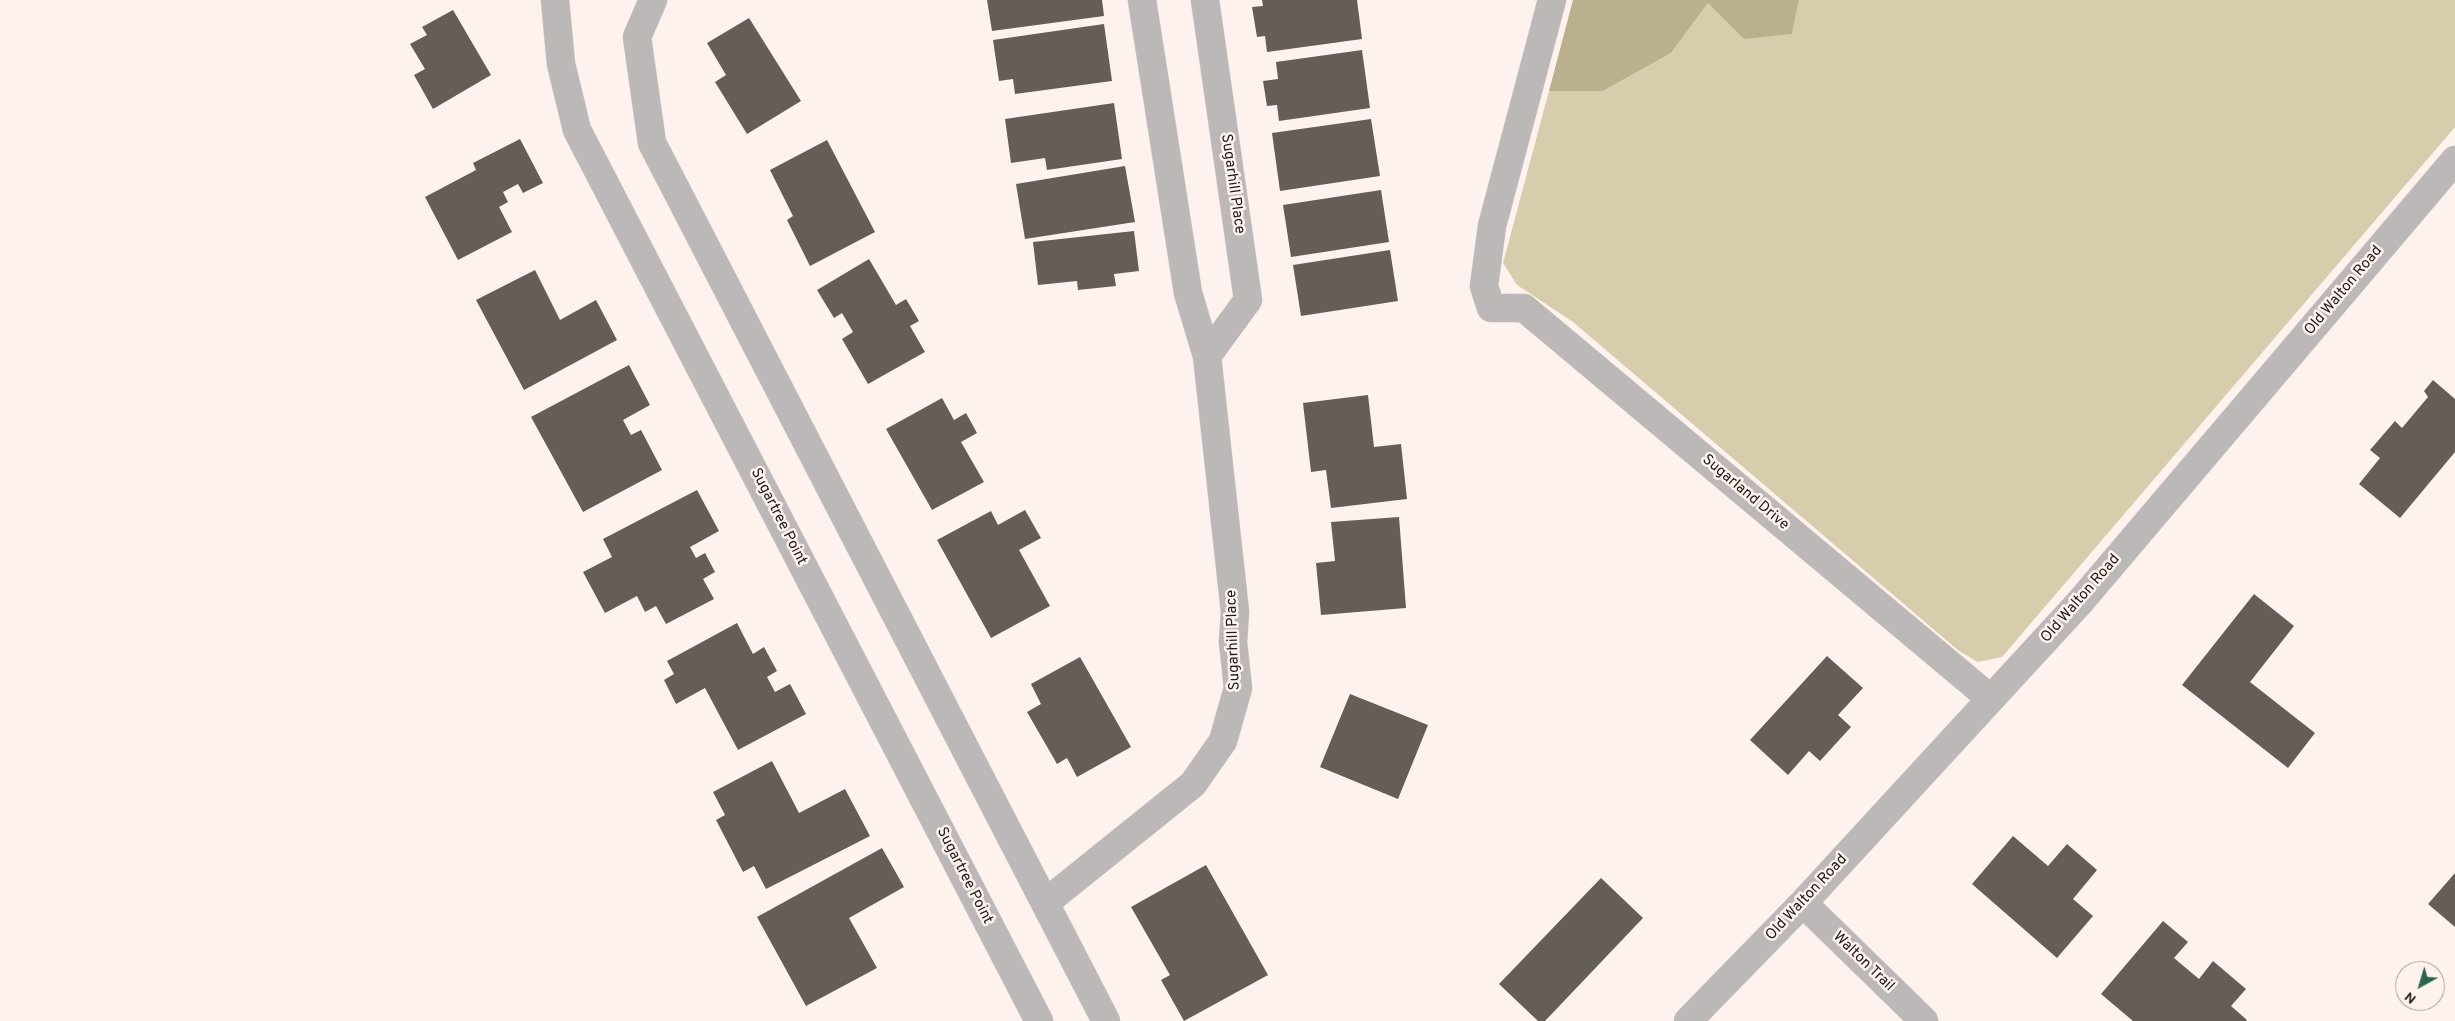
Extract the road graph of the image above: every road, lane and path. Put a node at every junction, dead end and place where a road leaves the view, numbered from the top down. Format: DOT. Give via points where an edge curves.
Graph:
graph roads {
  1 [pos="556,0"];
  2 [pos="653,0"];
  3 [pos="1142,0"];
  4 [pos="1205,0"];
  5 [pos="1552,0"];
  6 [pos="2455,160"];
  7 [pos="1206,356"];
  8 [pos="1991,699"];
  9 [pos="1045,903"];
  10 [pos="1803,903"];
  11 [pos="1039,1021"];
  12 [pos="1106,1021"];
  13 [pos="1688,1021"];
  14 [pos="1924,1021"];
  1 -- 11 [label="street, Sugartree Point" via="561,64 577,130"];
  2 -- 9 [label="street" via="637,37 652,143"];
  3 -- 7 [label="street, Sugarhill Place" via="1188,294"];
  4 -- 7 [label="street, Sugarhill Place" via="1248,300"];
  5 -- 8 [label="street, Sugarland Drive" via="1492,226 1484,286 1491,308 1524,308"];
  6 -- 8 [label="street, Old Walton Road" via="2087,595"];
  7 -- 9 [label="street, Sugarhill Place" via="1235,612 1233,642 1238,688 1223,741 1193,784"];
  8 -- 10 [label="street, Old Walton Road"];
  9 -- 12 [label="street"];
  10 -- 13 [label="street, Old Walton Road"];
  10 -- 14 [label="street, Walton Trail"];
}
